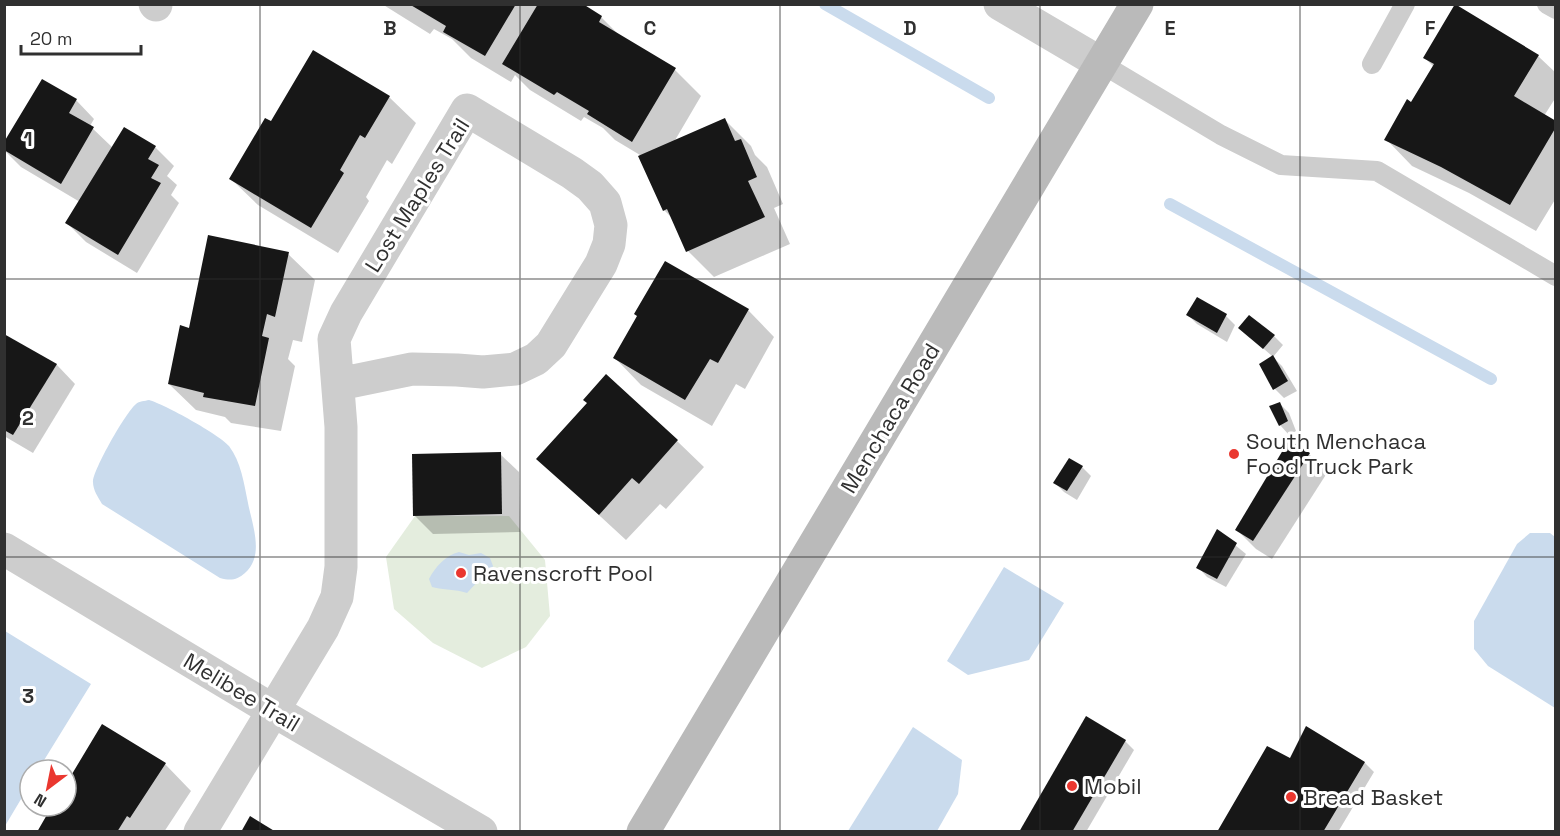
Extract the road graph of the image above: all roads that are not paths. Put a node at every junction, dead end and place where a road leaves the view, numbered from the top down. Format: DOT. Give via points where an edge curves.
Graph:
graph roads {
  1 [pos="1000,4"];
  2 [pos="1137,4"];
  3 [pos="1405,4"];
  4 [pos="1547,4"];
  5 [pos="1556,9"];
  6 [pos="1102,64"];
  7 [pos="1372,64"];
  8 [pos="1556,276"];
  9 [pos="339,384"];
  10 [pos="4,549"];
  11 [pos="274,711"];
  12 [pos="200,831"];
  13 [pos="481,831"];
  14 [pos="643,831"];
  1 -- 6 [label="street"];
  2 -- 6 [label="main road, Menchaca Road"];
  3 -- 7 [label="lane"];
  4 -- 5 [label="lane"];
  6 -- 8 [label="lane" via="1221,135 1281,165 1377,171"];
  6 -- 14 [label="main road, Menchaca Road"];
  9 -- 9 [label="street, Lost Maples Trail" via="334,339 346,313 467,110 572,173 605,203 611,225 601,264 551,345 536,359 515,369 412,369"];
  9 -- 11 [label="street, Lost Maples Trail" via="341,555 337,597"];
  10 -- 11 [label="street, Melibee Trail"];
  11 -- 12 [label="street, Lost Maples Trail"];
  11 -- 13 [label="street, Melibee Trail"];
}
